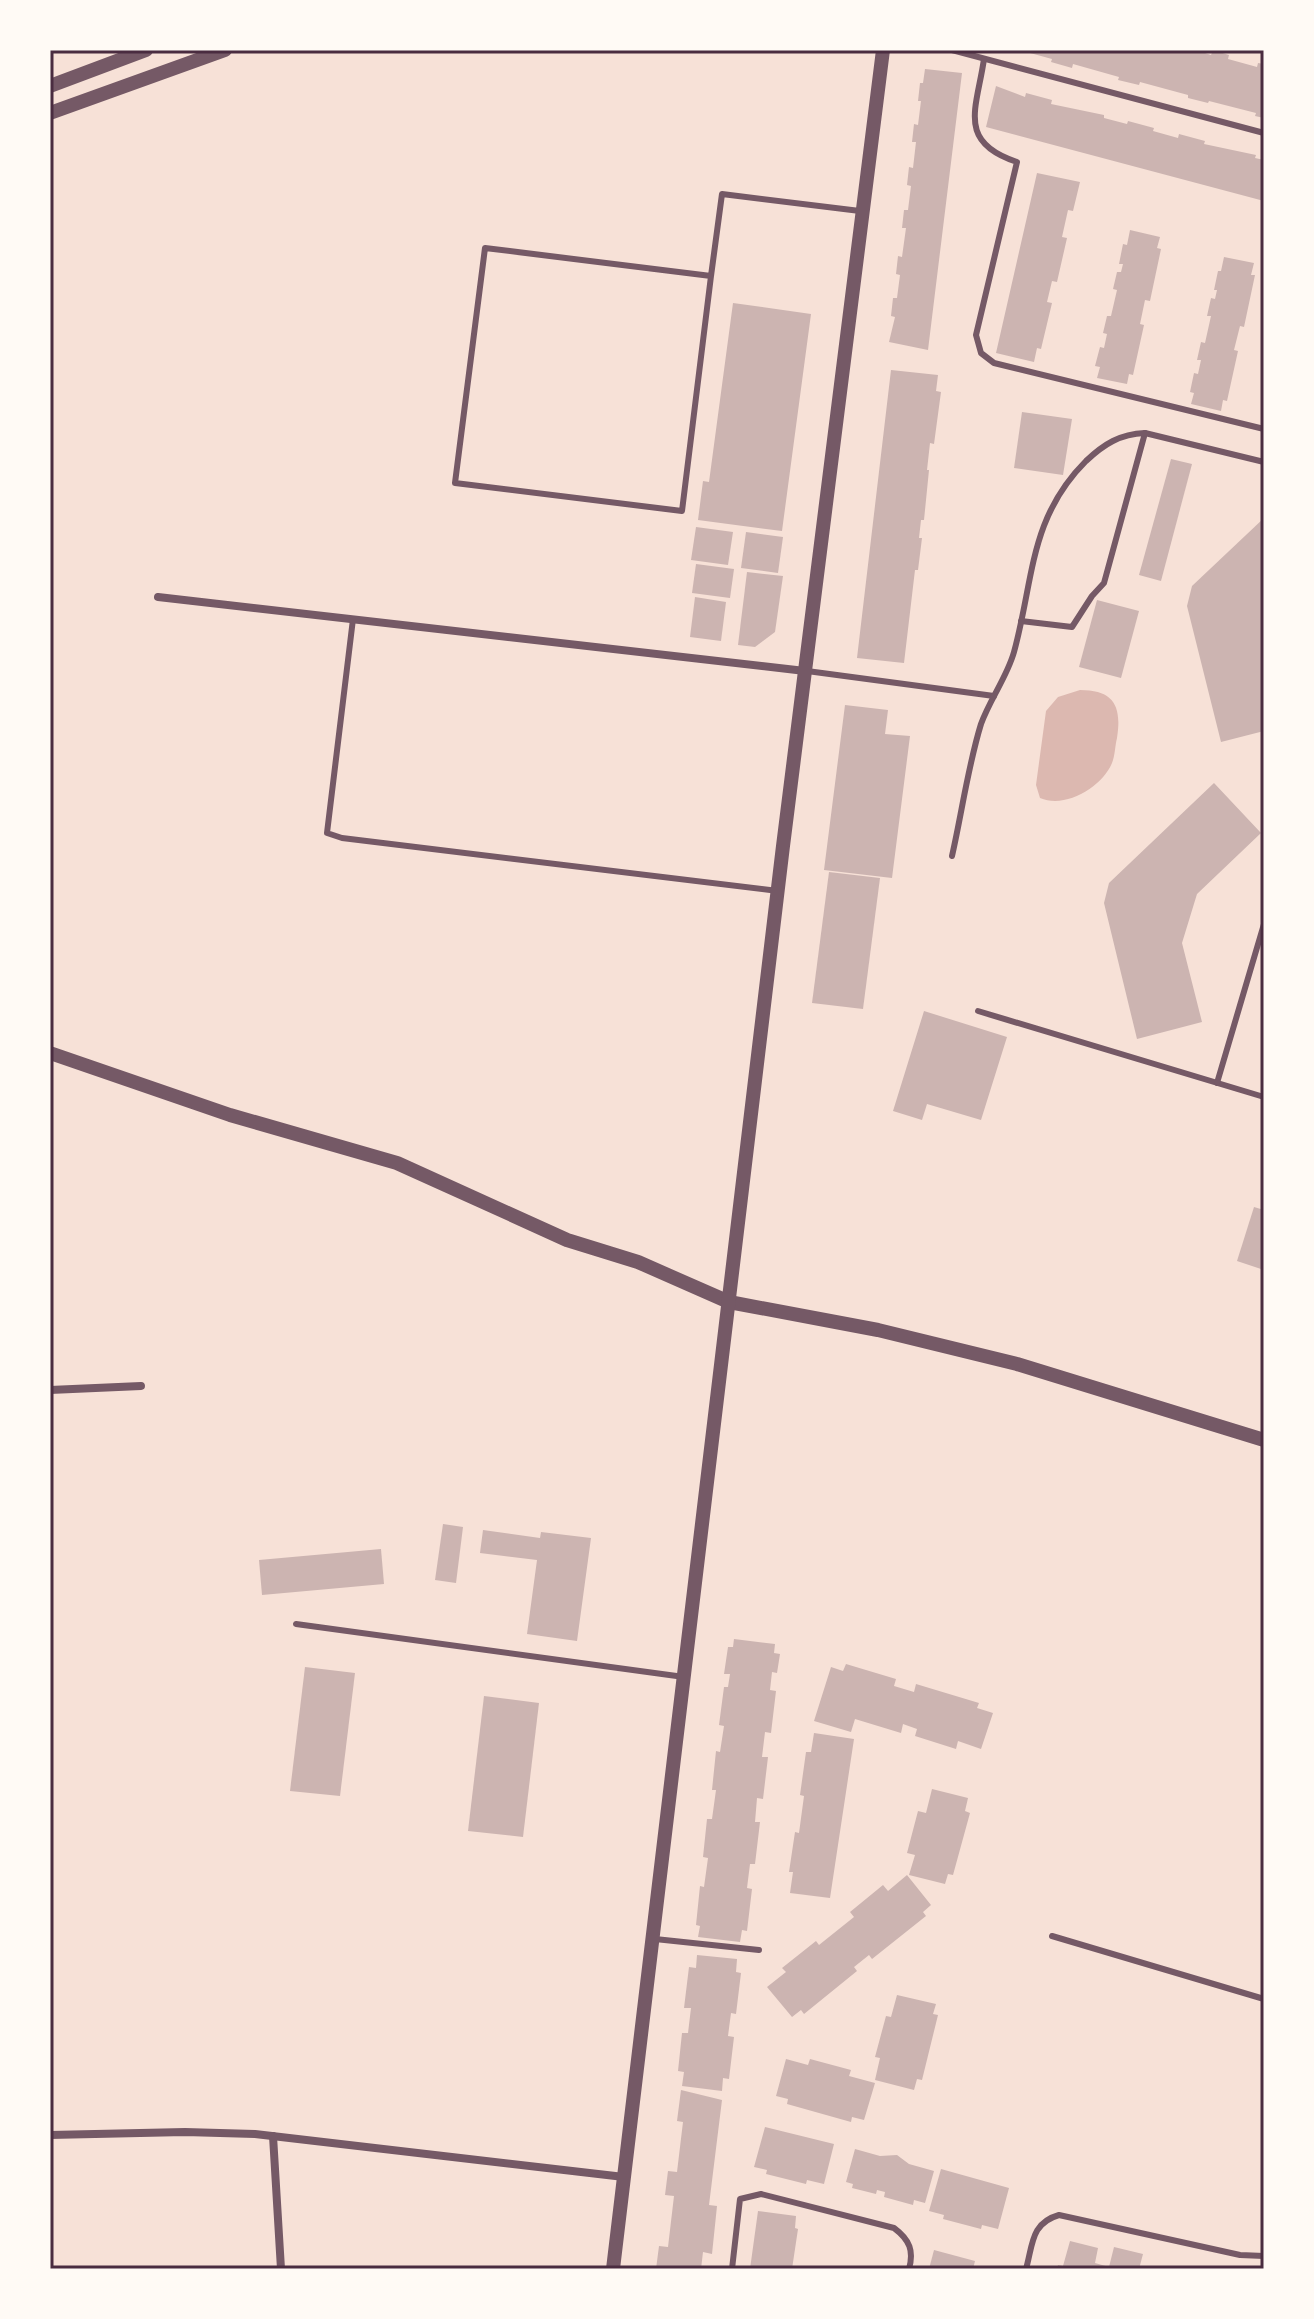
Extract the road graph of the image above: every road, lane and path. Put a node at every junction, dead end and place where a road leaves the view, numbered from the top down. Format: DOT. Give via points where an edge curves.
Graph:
graph roads {
  1 [pos="146,50"];
  2 [pos="225,50"];
  3 [pos="883,50"];
  4 [pos="952,50"];
  5 [pos="984,59"];
  6 [pos="50,86"];
  7 [pos="50,113"];
  8 [pos="1264,133"];
  9 [pos="864,212"];
  10 [pos="711,276"];
  11 [pos="1264,429"];
  12 [pos="1145,433"];
  13 [pos="1264,462"];
  14 [pos="158,597"];
  15 [pos="353,619"];
  16 [pos="1021,621"];
  17 [pos="805,671"];
  18 [pos="994,696"];
  19 [pos="952,856"];
  20 [pos="778,891"];
  21 [pos="1264,924"];
  22 [pos="978,1011"];
  23 [pos="50,1053"];
  24 [pos="1217,1083"];
  25 [pos="1264,1097"];
  26 [pos="729,1302"];
  27 [pos="141,1386"];
  28 [pos="50,1390"];
  29 [pos="1264,1440"];
  30 [pos="296,1624"];
  31 [pos="684,1677"];
  32 [pos="1052,1936"];
  33 [pos="652,1938"];
  34 [pos="759,1950"];
  35 [pos="1264,1999"];
  36 [pos="50,2135"];
  37 [pos="273,2136"];
  38 [pos="624,2177"];
  39 [pos="1264,2256"];
  40 [pos="281,2269"];
  41 [pos="613,2269"];
  42 [pos="732,2269"];
  43 [pos="909,2269"];
  44 [pos="1026,2269"];
  1 -- 6 [label="street"];
  2 -- 7 [label="street"];
  3 -- 9 [label="street"];
  4 -- 5 [label="lane"];
  5 -- 8 [label="lane"];
  5 -- 11 [label="lane" via="975,130 981,143 1017,162 976,335 981,353 994,363"];
  9 -- 10 [label="lane" via="722,194"];
  9 -- 17 [label="street"];
  10 -- 10 [label="lane" via="485,248 455,483 682,511"];
  12 -- 13 [label="lane"];
  12 -- 16 [label="lane" via="1121,436 1098,449 1058,493 1043,522"];
  12 -- 16 [label="lane" via="1104,583 1072,627"];
  14 -- 15 [label="street"];
  15 -- 17 [label="street"];
  15 -- 20 [label="lane" via="327,833"];
  16 -- 18 [label="lane" via="1014,655"];
  17 -- 18 [label="lane"];
  17 -- 20 [label="street"];
  18 -- 19 [label="lane" via="982,724"];
  20 -- 26 [label="street"];
  21 -- 24 [label="lane"];
  22 -- 24 [label="lane"];
  23 -- 26 [label="street" via="230,1115 397,1163 567,1240 638,1262"];
  24 -- 25 [label="lane"];
  26 -- 29 [label="street" via="1017,1364"];
  26 -- 31 [label="street"];
  27 -- 28 [label="street"];
  30 -- 31 [label="lane"];
  31 -- 33 [label="street"];
  32 -- 35 [label="lane"];
  33 -- 34 [label="lane"];
  33 -- 38 [label="street"];
  36 -- 37 [label="street"];
  37 -- 38 [label="street"];
  37 -- 40 [label="street"];
  38 -- 41 [label="street"];
  39 -- 44 [label="lane" via="1059,2215 1036,2230"];
  42 -- 43 [label="lane" via="740,2199 761,2194 894,2228 913,2253"];
}
